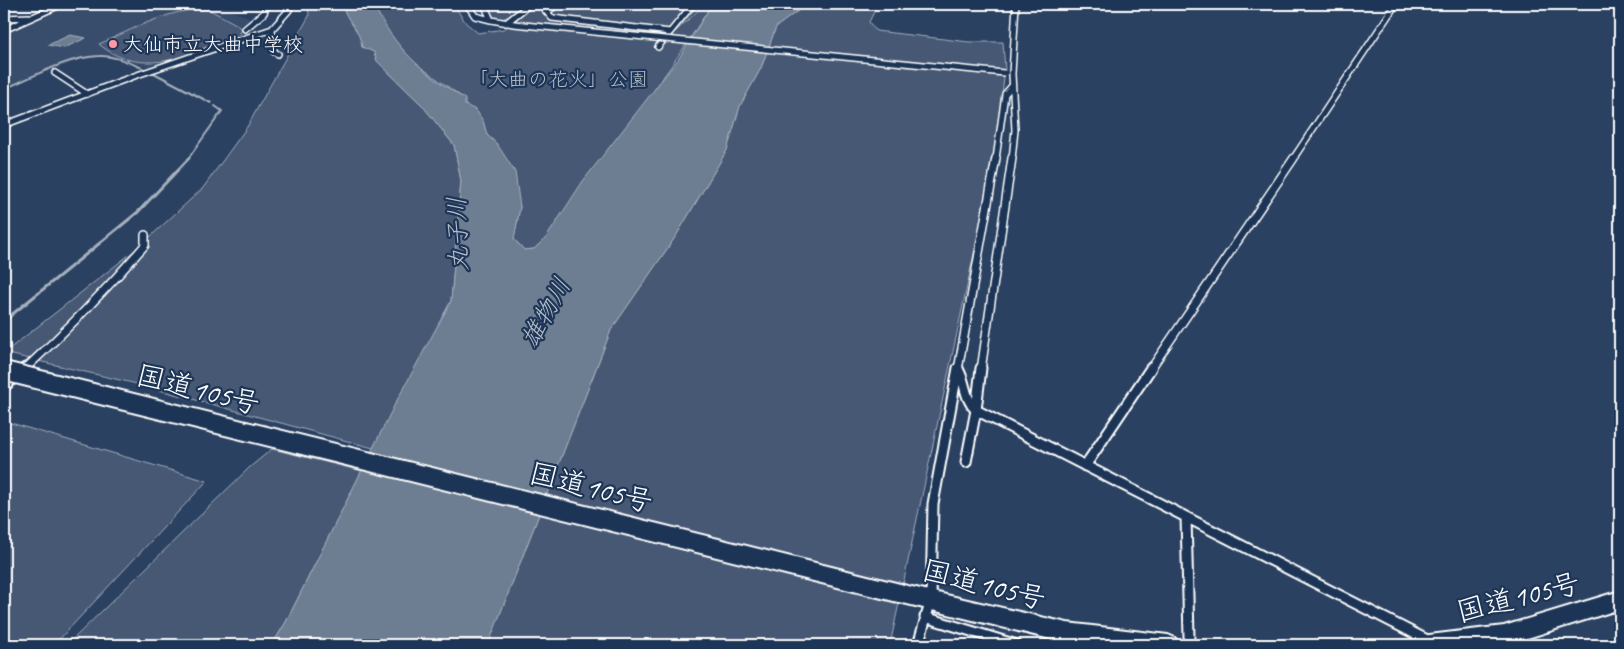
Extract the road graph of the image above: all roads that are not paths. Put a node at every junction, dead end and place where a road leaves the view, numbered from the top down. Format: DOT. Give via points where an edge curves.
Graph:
graph roads {
  1 [pos="62,4"];
  2 [pos="267,4"];
  3 [pos="467,4"];
  4 [pos="484,4"];
  5 [pos="530,4"];
  6 [pos="546,4"];
  7 [pos="558,4"];
  8 [pos="693,4"];
  9 [pos="1016,4"];
  10 [pos="1396,4"];
  11 [pos="289,10"];
  12 [pos="547,12"];
  13 [pos="37,16"];
  14 [pos="4,18"];
  15 [pos="491,20"];
  16 [pos="506,23"];
  17 [pos="245,29"];
  18 [pos="272,29"];
  19 [pos="4,30"];
  20 [pos="670,32"];
  21 [pos="658,47"];
  22 [pos="278,54"];
  23 [pos="1008,73"];
  24 [pos="54,74"];
  25 [pos="1012,86"];
  26 [pos="87,94"];
  27 [pos="4,125"];
  28 [pos="145,235"];
  29 [pos="958,369"];
  30 [pos="4,371"];
  31 [pos="4,387"];
  32 [pos="976,410"];
  33 [pos="966,462"];
  34 [pos="1086,466"];
  35 [pos="1186,517"];
  36 [pos="1620,600"];
  37 [pos="928,608"];
  38 [pos="1189,638"];
  39 [pos="918,645"];
  40 [pos="1017,645"];
  41 [pos="1168,645"];
  42 [pos="1429,645"];
  43 [pos="1436,645"];
  1 -- 13 [label="street"];
  2 -- 17 [label="street" via="264,13"];
  3 -- 15 [label="street" via="475,16"];
  4 -- 15 [label="street"];
  5 -- 16 [label="street"];
  6 -- 12 [label="street"];
  7 -- 12 [label="street"];
  8 -- 20 [label="street"];
  9 -- 23 [label="street"];
  10 -- 34 [label="street"];
  11 -- 18 [label="street"];
  12 -- 20 [label="street" via="558,19"];
  13 -- 14 [label="street"];
  13 -- 19 [label="street"];
  15 -- 16 [label="street"];
  16 -- 23 [label="street, bridge"];
  18 -- 22 [label="street" via="274,52"];
  18 -- 26 [label="street"];
  20 -- 21 [label="street"];
  23 -- 25 [label="street"];
  24 -- 26 [label="street"];
  25 -- 29 [label="street" via="1005,94"];
  25 -- 32 [label="street" via="1015,130"];
  26 -- 27 [label="street"];
  28 -- 31 [label="street" via="145,245 97,300"];
  29 -- 32 [label="street" via="963,375 966,398"];
  29 -- 37 [label="street" via="933,504"];
  30 -- 37 [label="highway, 国道105号, bridge" via="900,593"];
  32 -- 33 [label="street"];
  32 -- 34 [label="street"];
  34 -- 35 [label="street"];
  35 -- 38 [label="street"];
  35 -- 43 [label="street"];
  36 -- 43 [label="highway, 国道105号" via="1504,636"];
  37 -- 39 [label="street"];
  37 -- 40 [label="street"];
  37 -- 41 [label="highway, 国道105号" via="1067,633"];
  42 -- 43 [label="highway, 国道105号"];
}
